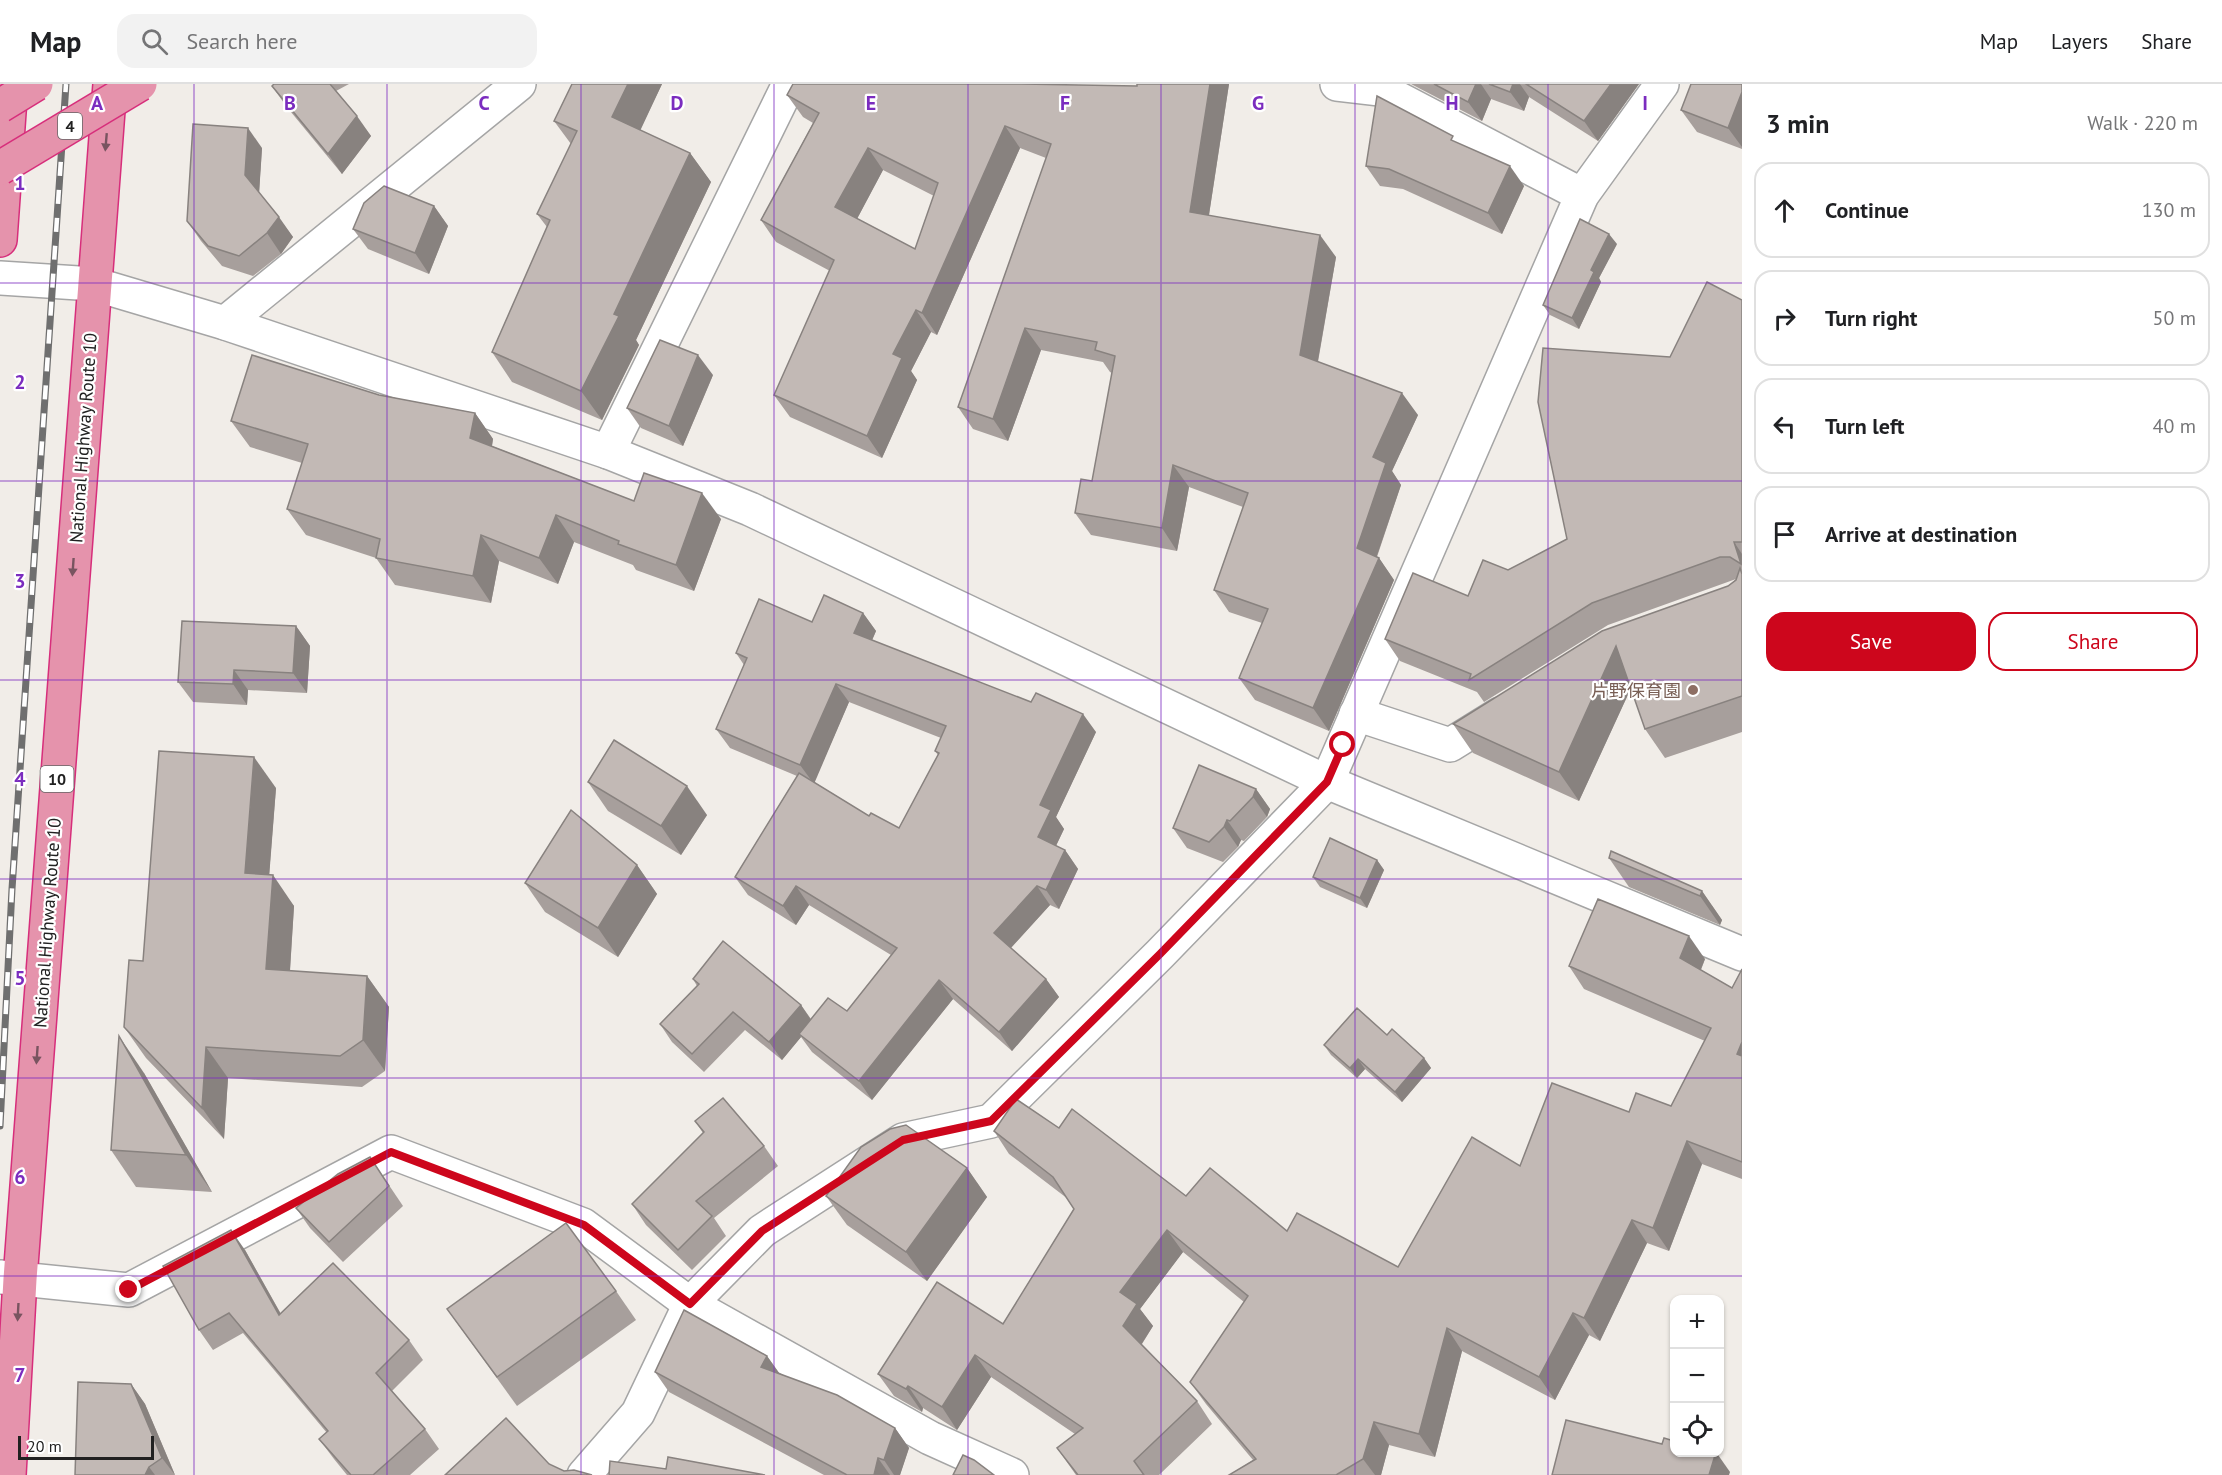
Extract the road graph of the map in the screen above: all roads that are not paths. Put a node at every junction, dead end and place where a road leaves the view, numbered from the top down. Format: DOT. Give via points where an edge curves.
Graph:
graph roads {
  1 [pos="11,84"];
  2 [pos="36,84"];
  3 [pos="110,84"];
  4 [pos="140,84"];
  5 [pos="519,84"];
  6 [pos="789,84"];
  7 [pos="1337,84"];
  8 [pos="1662,84"];
  9 [pos="0,106"];
  10 [pos="0,168"];
  11 [pos="1582,195"];
  12 [pos="0,240"];
  13 [pos="0,278"];
  14 [pos="94,284"];
  15 [pos="225,323"];
  16 [pos="608,452"];
  17 [pos="1527,697"];
  18 [pos="1356,714"];
  19 [pos="1327,782"];
  20 [pos="1742,954"];
  21 [pos="10,1278"];
  22 [pos="690,1304"];
  23 [pos="9,1475"];
  24 [pos="585,1475"];
  25 [pos="1012,1475"];
  1 -- 12 [label="highway"];
  2 -- 9 [label="highway, bridge"];
  3 -- 14 [label="highway, National Highway Route 10 / 10, one-way"];
  4 -- 10 [label="highway, 4, bridge"];
  5 -- 15 [label="street"];
  6 -- 16 [label="street"];
  7 -- 11 [label="street" via="1380,89"];
  8 -- 11 [label="street"];
  11 -- 18 [label="street"];
  13 -- 14 [label="street"];
  14 -- 15 [label="street"];
  14 -- 21 [label="highway, National Highway Route 10 / 10, one-way"];
  15 -- 16 [label="street"];
  16 -- 19 [label="street" via="750,509"];
  17 -- 18 [label="street" via="1450,745"];
  18 -- 19 [label="street"];
  19 -- 20 [label="street"];
  19 -- 22 [label="street" via="991,1121 903,1140 762,1231"];
  21 -- 22 [label="street" via="129,1290 391,1152 584,1225"];
  21 -- 23 [label="highway, National Highway Route 10 / 10, one-way"];
  22 -- 24 [label="street" via="638,1413"];
  22 -- 25 [label="street" via="930,1438"];
}
